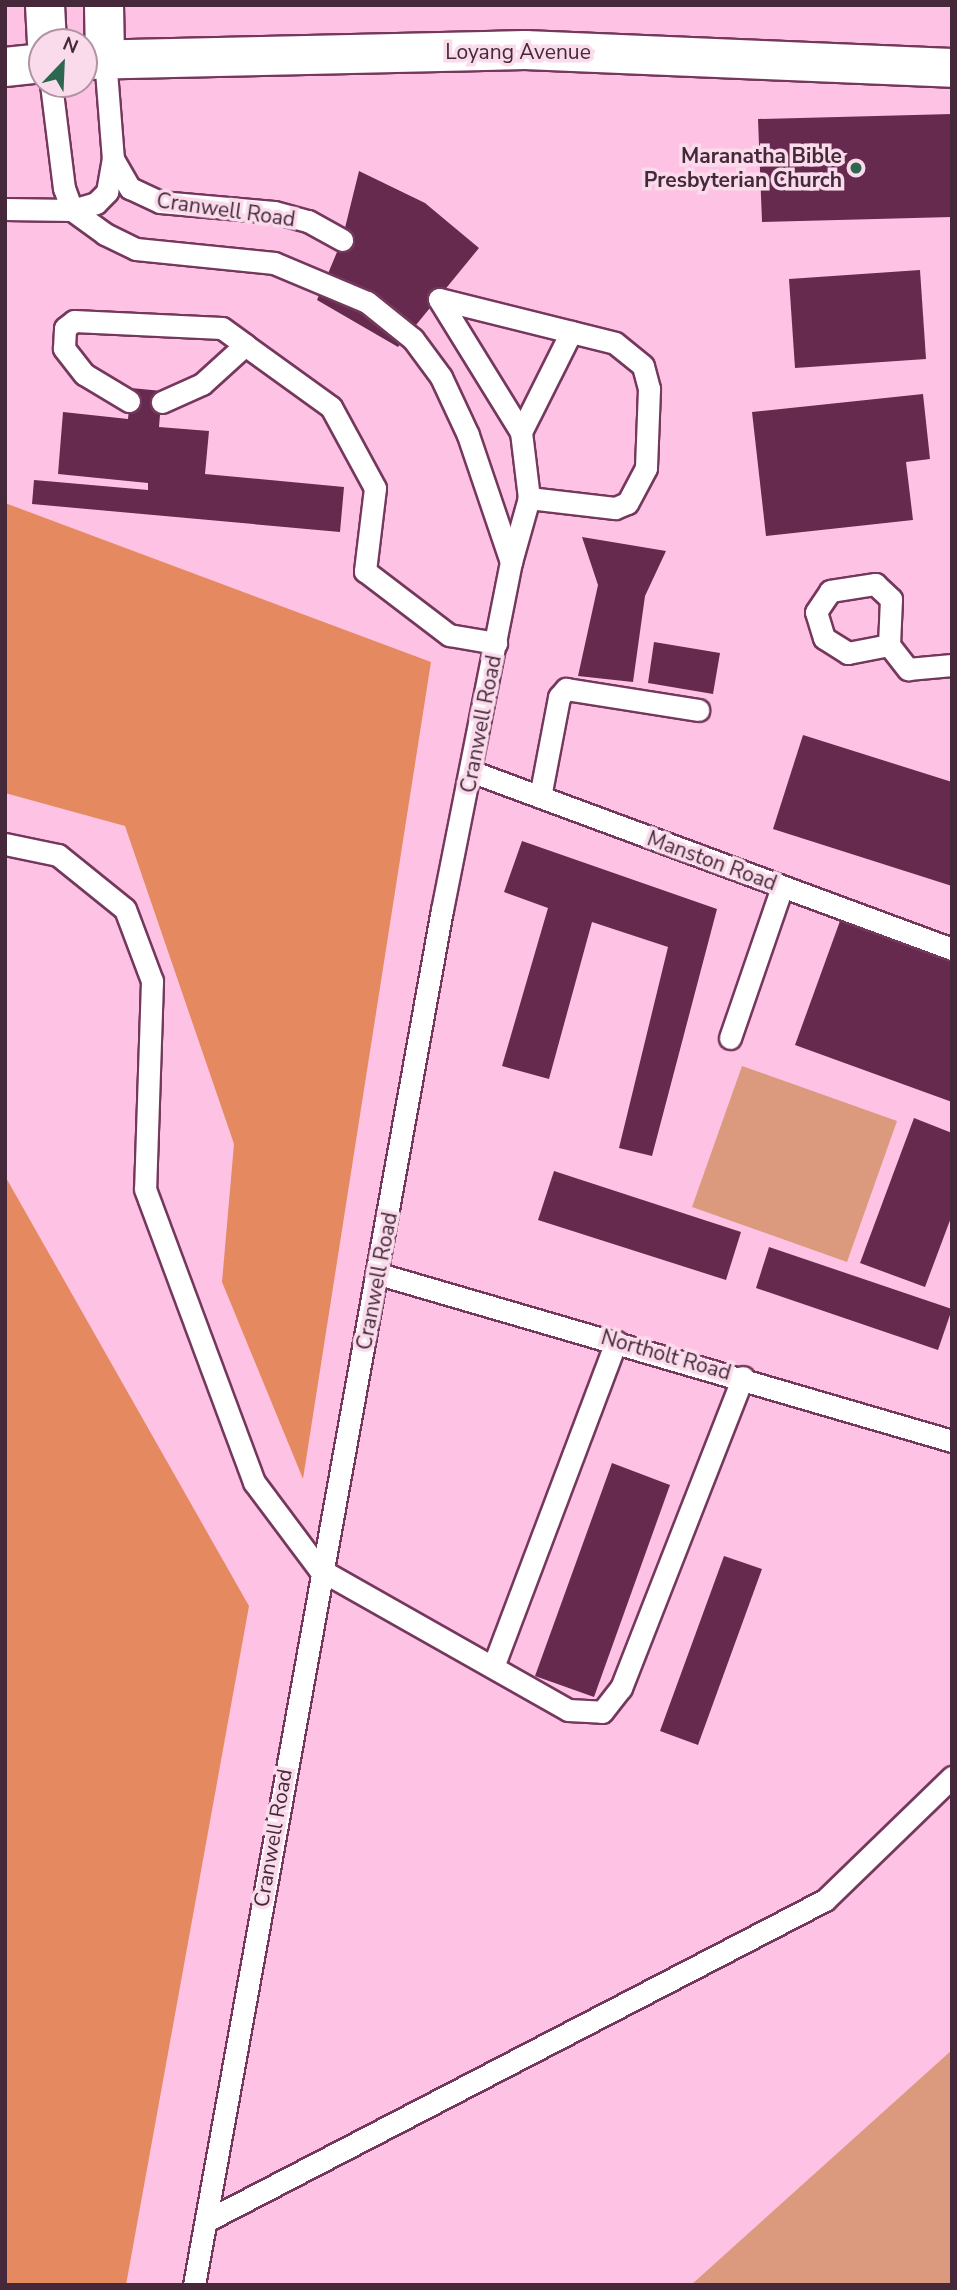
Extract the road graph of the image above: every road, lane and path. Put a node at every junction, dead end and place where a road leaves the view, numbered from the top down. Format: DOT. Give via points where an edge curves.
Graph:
graph roads {
  1 [pos="45,5"];
  2 [pos="104,5"];
  3 [pos="46,28"];
  4 [pos="98,41"];
  5 [pos="98,59"];
  6 [pos="28,65"];
  7 [pos="5,67"];
  8 [pos="952,68"];
  9 [pos="98,76"];
  10 [pos="52,98"];
  11 [pos="113,159"];
  12 [pos="5,209"];
  13 [pos="72,210"];
  14 [pos="342,240"];
  15 [pos="571,332"];
  16 [pos="245,345"];
  17 [pos="130,401"];
  18 [pos="162,402"];
  19 [pos="521,432"];
  20 [pos="529,498"];
  21 [pos="511,562"];
  22 [pos="496,643"];
  23 [pos="889,645"];
  24 [pos="952,665"];
  25 [pos="698,710"];
  26 [pos="473,772"];
  27 [pos="540,797"];
  28 [pos="5,844"];
  29 [pos="782,887"];
  30 [pos="952,948"];
  31 [pos="730,1038"];
  32 [pos="379,1274"];
  33 [pos="616,1341"];
  34 [pos="743,1377"];
  35 [pos="952,1441"];
  36 [pos="319,1569"];
  37 [pos="493,1667"];
  38 [pos="952,1777"];
  39 [pos="210,2219"];
  40 [pos="194,2285"];
  1 -- 3 [label="main road"];
  2 -- 4 [label="main road, Cranwell Road"];
  5 -- 8 [label="main road, Loyang Avenue" via="525,50"];
  6 -- 7 [label="main road"];
  9 -- 11 [label="lane, Cranwell Road"];
  10 -- 13 [label="lane" via="58,163"];
  11 -- 13 [label="lane" via="107,192 96,203"];
  11 -- 14 [label="lane, Cranwell Road" via="120,176 144,198 274,212"];
  12 -- 13 [label="lane"];
  13 -- 21 [label="lane" via="136,249 274,263 367,302 413,339 441,377 468,435"];
  15 -- 19 [label="lane"];
  15 -- 19 [label="lane, Cranwell Road" via="439,299"];
  15 -- 20 [label="lane" via="629,349 643,366 649,389 646,468 638,489 615,508"];
  16 -- 17 [label="lane" via="222,328 75,321 65,328 64,348 84,374"];
  16 -- 18 [label="lane" via="202,384"];
  16 -- 22 [label="lane" via="331,407 375,488 365,571 449,635"];
  19 -- 20 [label="lane, Cranwell Road"];
  20 -- 21 [label="lane, Cranwell Road"];
  21 -- 22 [label="lane, Cranwell Road"];
  22 -- 26 [label="lane, Cranwell Road"];
  23 -- 24 [label="lane" via="908,669"];
  25 -- 27 [label="lane" via="566,689 559,698"];
  26 -- 27 [label="lane, Manston Road"];
  26 -- 32 [label="lane, Cranwell Road" via="442,910"];
  27 -- 29 [label="lane, Manston Road"];
  28 -- 36 [label="lane" via="58,855 125,909 152,981 145,1189 254,1482"];
  29 -- 30 [label="lane, Manston Road"];
  29 -- 31 [label="lane"];
  32 -- 33 [label="lane, Northolt Road"];
  32 -- 36 [label="lane, Cranwell Road"];
  33 -- 34 [label="lane, Northolt Road"];
  33 -- 37 [label="lane"];
  34 -- 35 [label="lane, Northolt Road"];
  34 -- 37 [label="lane" via="612,1704 588,1715 568,1710"];
  36 -- 37 [label="lane"];
  36 -- 39 [label="lane, Cranwell Road"];
  38 -- 39 [label="lane" via="825,1900"];
  39 -- 40 [label="lane, Cranwell Road"];
}
